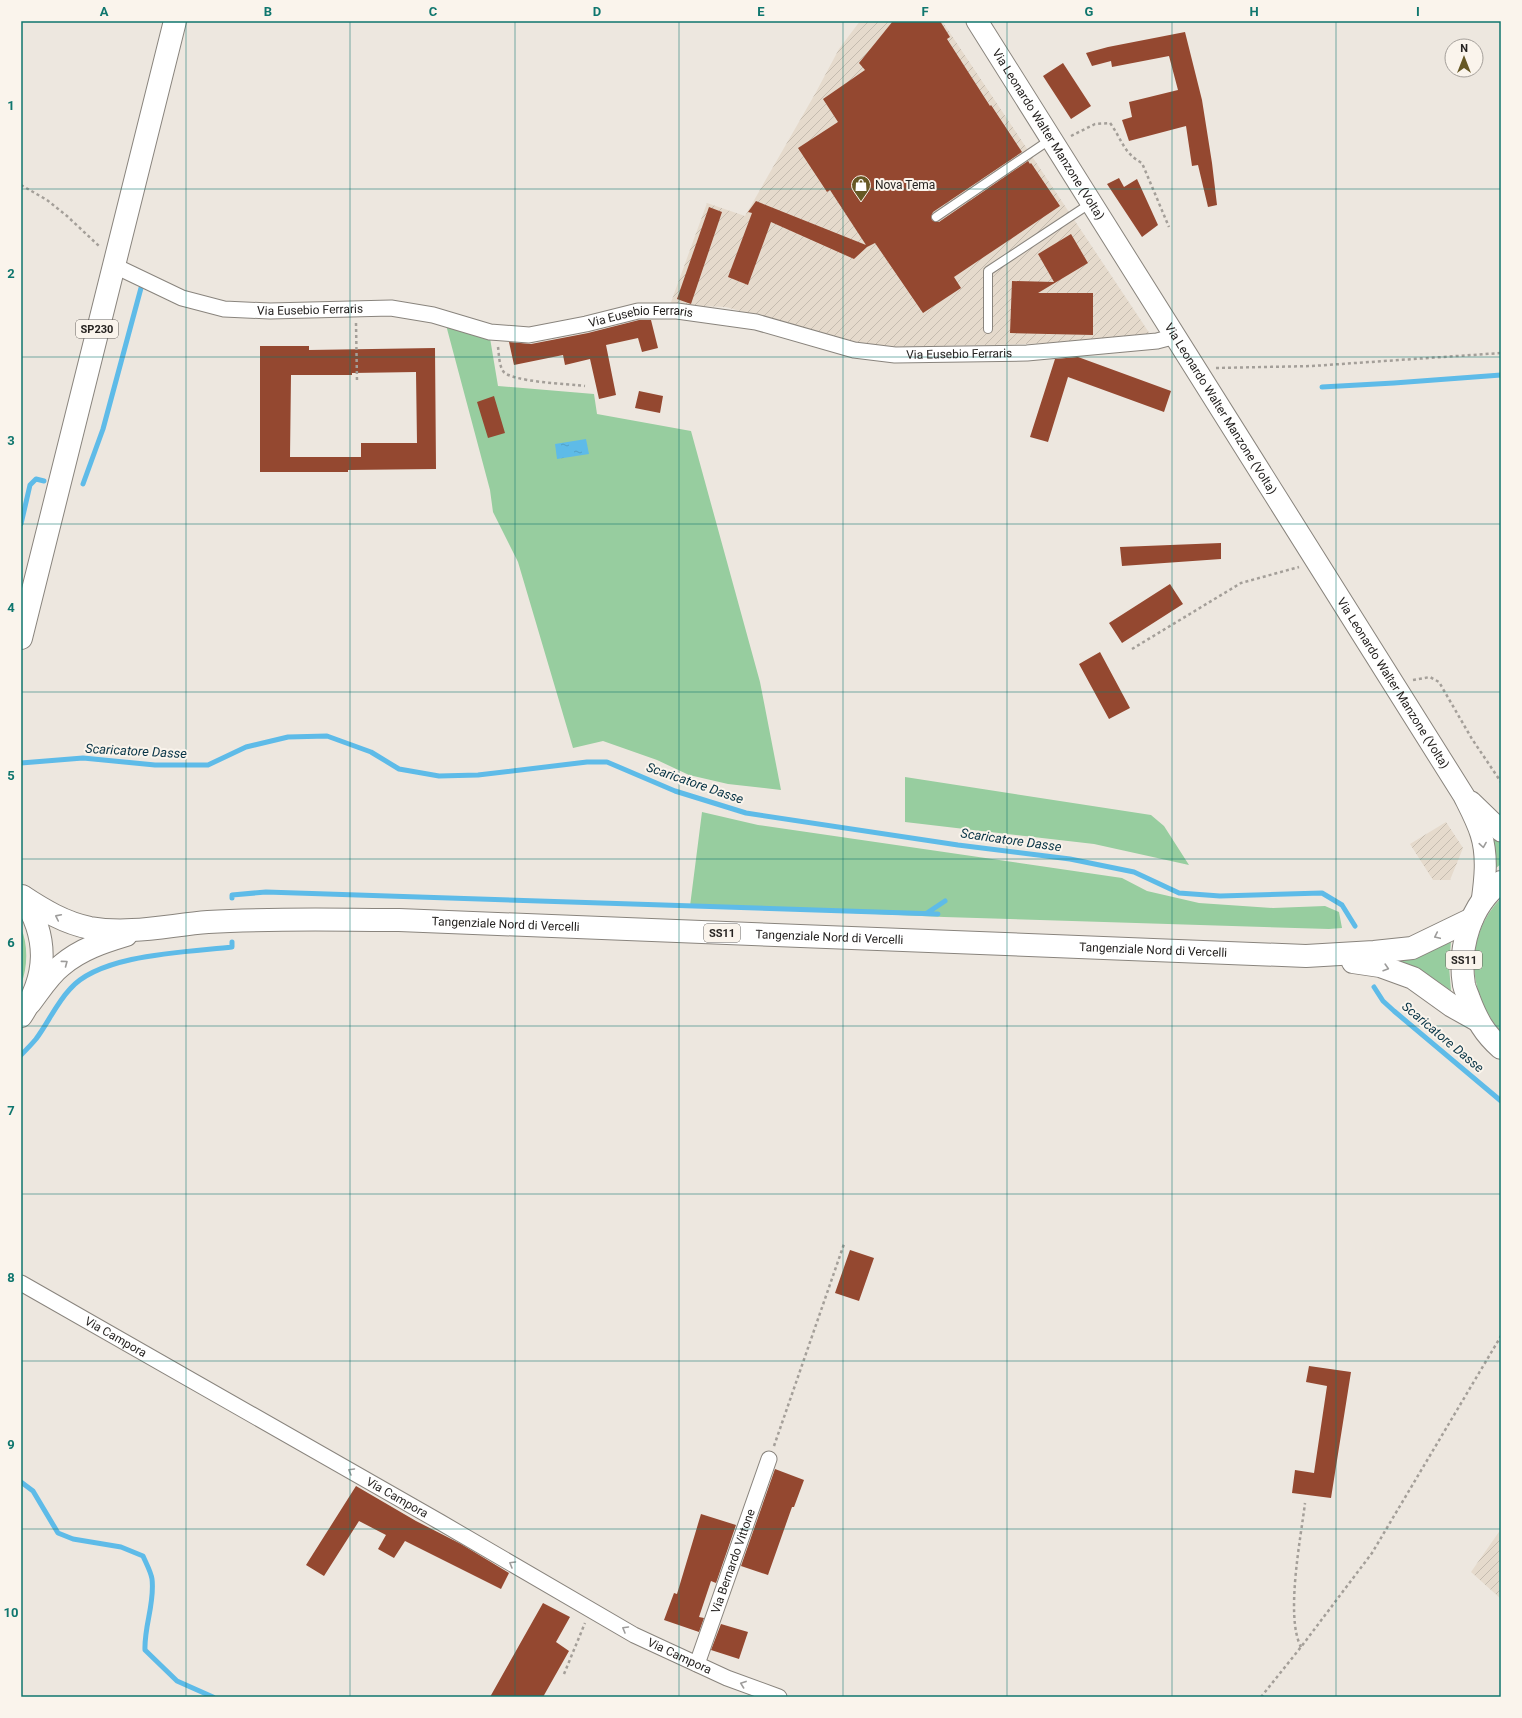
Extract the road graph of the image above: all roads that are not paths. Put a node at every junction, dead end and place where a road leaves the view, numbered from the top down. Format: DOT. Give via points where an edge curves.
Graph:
graph roads {
  1 [pos="175,21"];
  2 [pos="977,21"];
  3 [pos="1053,142"];
  4 [pos="1092,203"];
  5 [pos="936,217"];
  6 [pos="114,261"];
  7 [pos="988,329"];
  8 [pos="1176,336"];
  9 [pos="21,638"];
  10 [pos="1464,796"];
  11 [pos="1501,831"];
  12 [pos="1501,882"];
  13 [pos="22,895"];
  14 [pos="1477,911"];
  15 [pos="138,931"];
  16 [pos="1306,956"];
  17 [pos="26,1009"];
  18 [pos="1477,1020"];
  19 [pos="1501,1048"];
  20 [pos="21,1283"];
  21 [pos="769,1459"];
  22 [pos="697,1664"];
  23 [pos="779,1697"];
  1 -- 6 [label="main road, SP230"];
  2 -- 3 [label="main road, Via Leonardo Walter Manzone (Volta)"];
  3 -- 4 [label="main road, Via Leonardo Walter Manzone (Volta)"];
  3 -- 5 [label="lane"];
  4 -- 7 [label="lane" via="988,271"];
  4 -- 8 [label="main road, Via Leonardo Walter Manzone (Volta)"];
  6 -- 8 [label="street, Via Eusebio Ferraris" via="182,298 224,309 270,311 391,308 433,315 495,333 528,335 638,311 677,311 756,322 854,350 895,355 1027,353 1157,342"];
  6 -- 9 [label="main road, SP230"];
  8 -- 10 [label="main road, Via Leonardo Walter Manzone (Volta)"];
  10 -- 11 [label="main road, Via Leonardo Walter Manzone (Volta)"];
  10 -- 14 [label="main road, Via Leonardo Walter Manzone (Volta), one-way" via="1481,834 1485,859 1485,878"];
  12 -- 14 [label="main road, Tangenziale Nord di Vercelli / SS11"];
  15 -- 13 [label="main road, Tangenziale Nord di Vercelli, one-way" via="91,928 63,920"];
  13 -- 17 [label="main road" via="37,924 42,948 42,967 38,985"];
  14 -- 16 [label="main road, Tangenziale Nord di Vercelli, one-way" via="1412,948"];
  14 -- 18 [label="main road, Tangenziale Nord di Vercelli / SS11" via="1464,947 1464,985"];
  15 -- 16 [label="main road, Tangenziale Nord di Vercelli / SS11" via="207,922 399,920"];
  17 -- 15 [label="main road, Tangenziale Nord di Vercelli, one-way" via="61,965 76,954"];
  16 -- 18 [label="main road, Tangenziale Nord di Vercelli, one-way" via="1380,966 1401,973 1413,978 1452,1006"];
  18 -- 19 [label="main road, Tangenziale Nord di Vercelli / SS11"];
  22 -- 20 [label="street, Via Campora, one-way" via="634,1635"];
  21 -- 22 [label="street, Via Bernardo Vittone"];
  23 -- 22 [label="street, Via Campora, one-way"];
}
